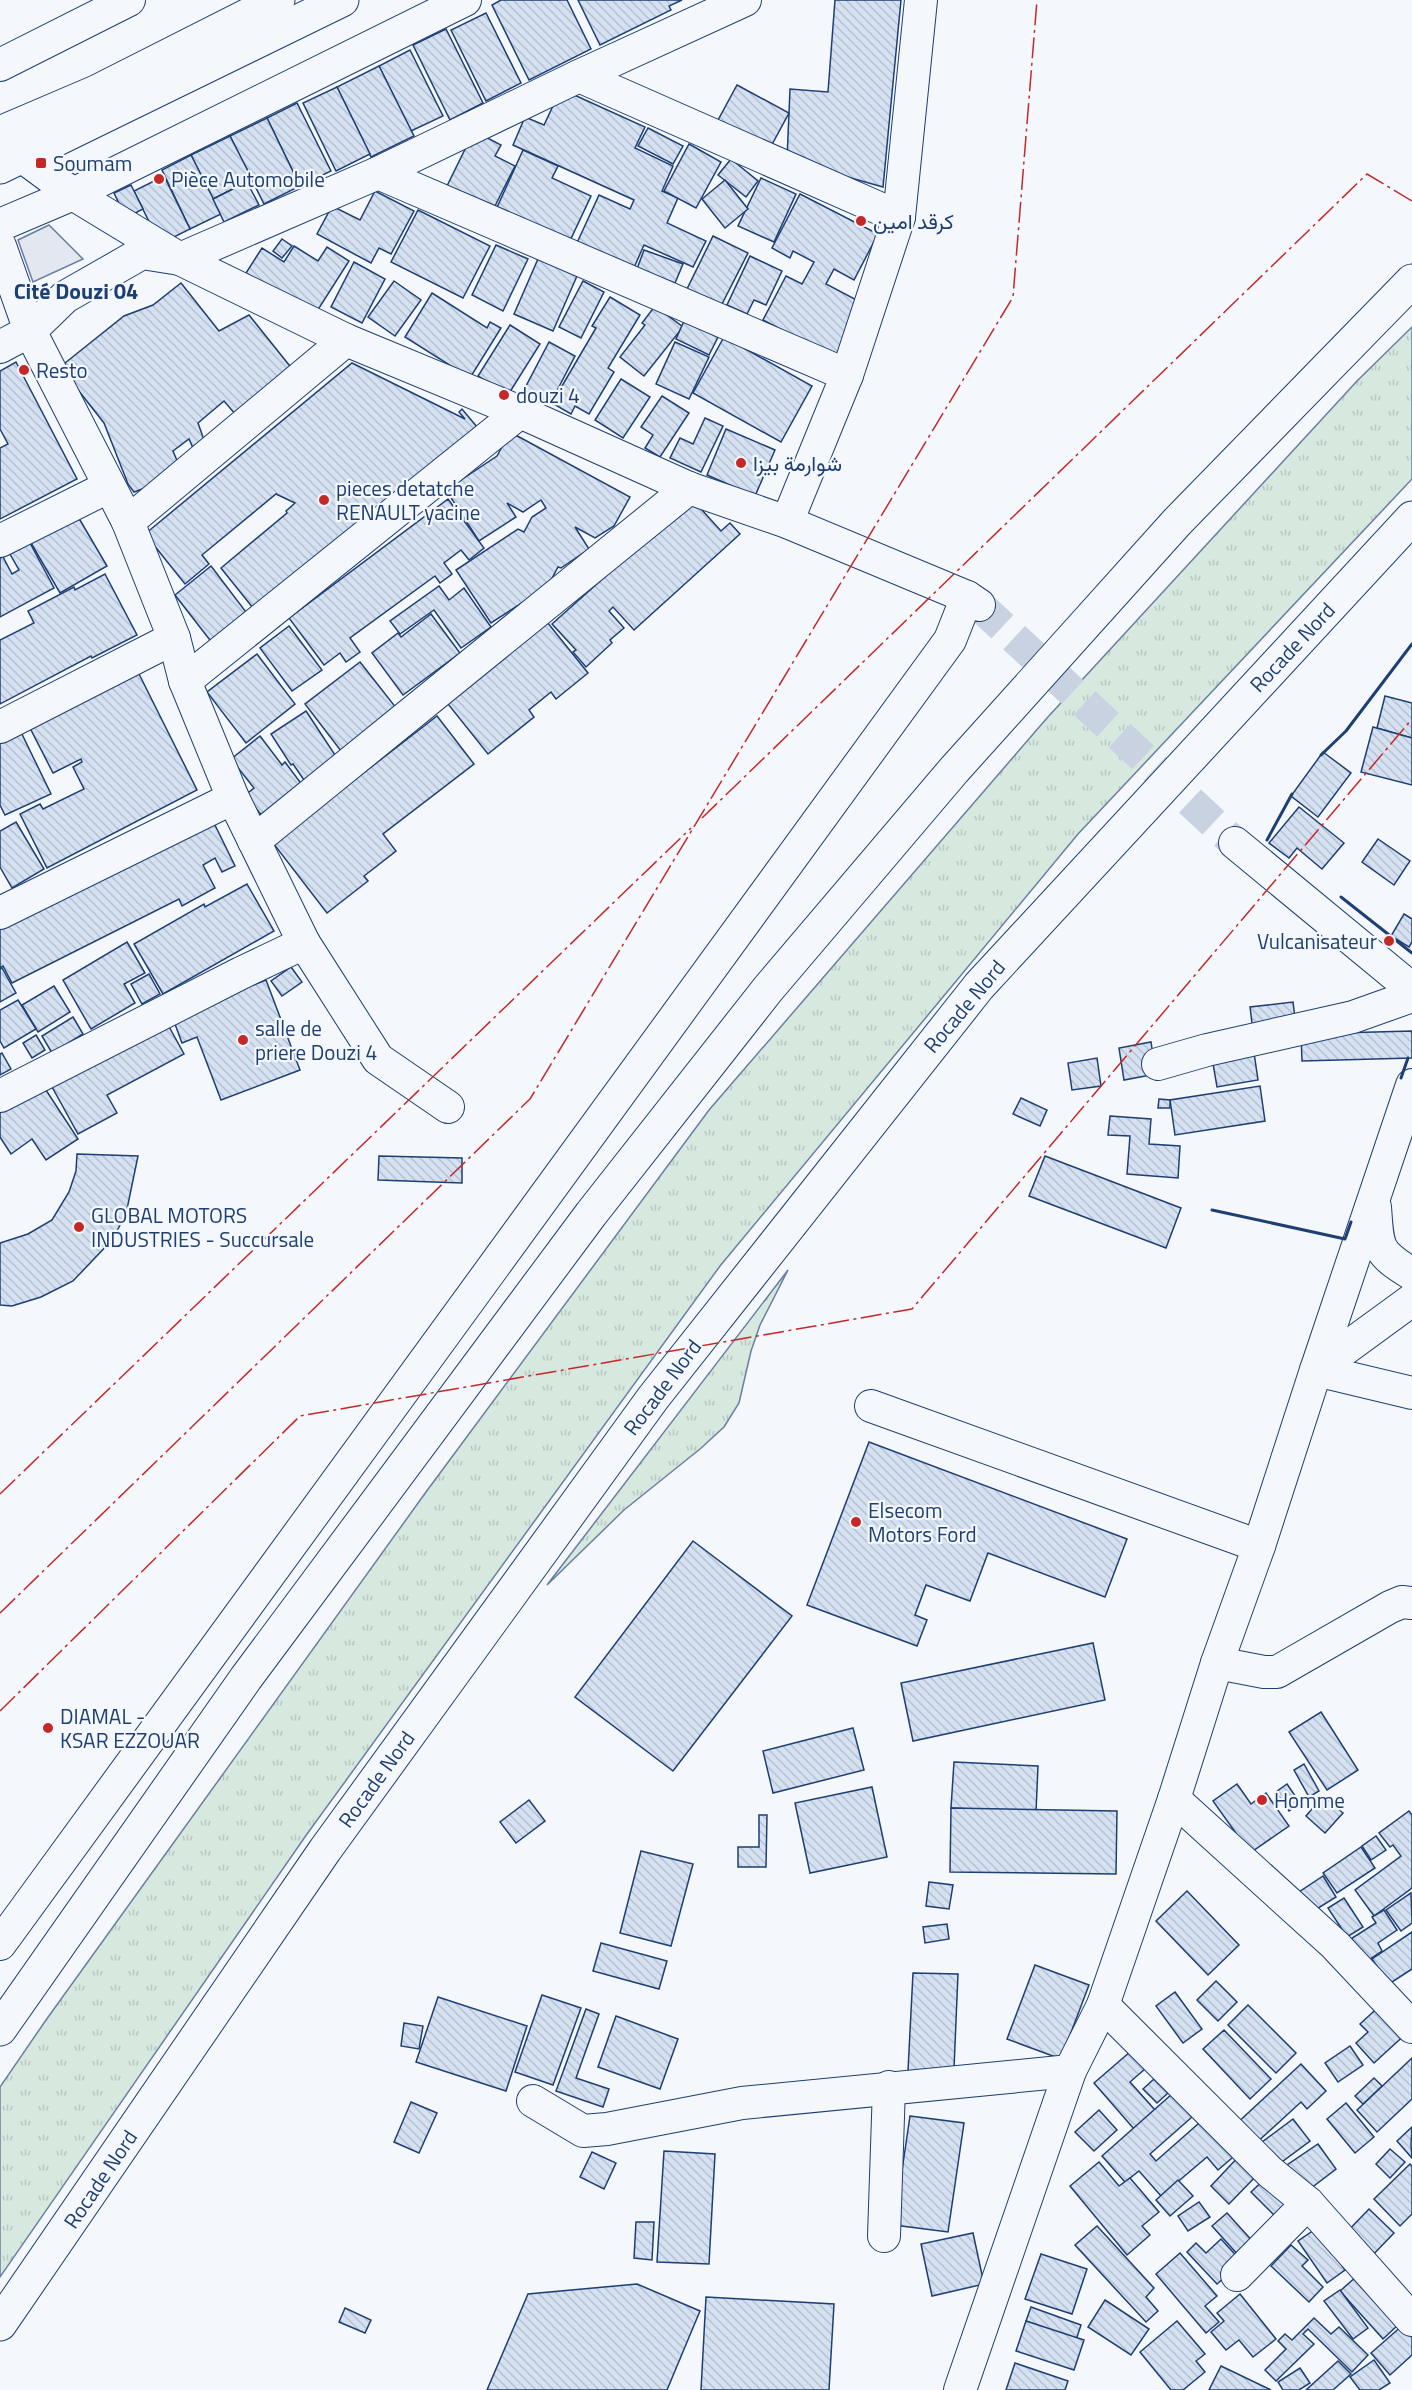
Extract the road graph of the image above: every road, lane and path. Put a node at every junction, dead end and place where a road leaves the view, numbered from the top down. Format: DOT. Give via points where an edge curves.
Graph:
graph roads {
  1 [pos="129,0"];
  2 [pos="278,0"];
  3 [pos="342,0"];
  4 [pos="465,0"];
  5 [pos="746,0"];
  6 [pos="921,0"];
  7 [pos="0,65"];
  8 [pos="579,76"];
  9 [pos="0,133"];
  10 [pos="11,162"];
  11 [pos="378,172"];
  12 [pos="74,194"];
  13 [pos="899,218"];
  14 [pos="0,225"];
  15 [pos="0,246"];
  16 [pos="180,259"];
  17 [pos="1412,281"];
  18 [pos="30,332"];
  19 [pos="346,340"];
  20 [pos="0,347"];
  21 [pos="847,375"];
  22 [pos="520,412"];
  23 [pos="108,487"];
  24 [pos="689,488"];
  25 [pos="1412,518"];
  26 [pos="128,522"];
  27 [pos="787,522"];
  28 [pos="0,541"];
  29 [pos="174,638"];
  30 [pos="185,681"];
  31 [pos="0,727"];
  32 [pos="233,798"];
  33 [pos="254,841"];
  34 [pos="1235,843"];
  35 [pos="0,913"];
  36 [pos="303,943"];
  37 [pos="1412,989"];
  38 [pos="1412,996"];
  39 [pos="1158,1064"];
  40 [pos="1412,1086"];
  41 [pos="0,1096"];
  42 [pos="448,1107"];
  43 [pos="1374,1202"];
  44 [pos="1412,1274"];
  45 [pos="1412,1300"];
  46 [pos="1316,1370"];
  47 [pos="1412,1393"];
  48 [pos="871,1406"];
  49 [pos="1259,1546"];
  50 [pos="1412,1603"];
  51 [pos="1217,1663"];
  52 [pos="1174,1800"];
  53 [pos="0,1944"];
  54 [pos="1103,2005"];
  55 [pos="3,2024"];
  56 [pos="1412,2027"];
  57 [pos="1070,2071"];
  58 [pos="889,2087"];
  59 [pos="533,2101"];
  60 [pos="1308,2204"];
  61 [pos="884,2236"];
  62 [pos="1237,2275"];
  63 [pos="1412,2320"];
  64 [pos="0,2324"];
  65 [pos="960,2390"];
  1 -- 7 [label="street"];
  2 -- 9 [label="highway" via="96,92"];
  3 -- 10 [label="highway"];
  4 -- 12 [label="street"];
  5 -- 8 [label="street"];
  6 -- 13 [label="street"];
  8 -- 11 [label="street"];
  8 -- 13 [label="street"];
  10 -- 12 [label="street"];
  11 -- 16 [label="street"];
  11 -- 21 [label="street"];
  12 -- 14 [label="street"];
  12 -- 16 [label="street"];
  13 -- 21 [label="street"];
  15 -- 18 [label="street"];
  16 -- 18 [label="street" via="142,253 65,297"];
  16 -- 19 [label="street"];
  17 -- 55 [label="highway" via="1177,522 954,770 768,989 591,1214 246,1677"];
  18 -- 20 [label="street"];
  18 -- 23 [label="street"];
  19 -- 22 [label="street"];
  19 -- 26 [label="street"];
  21 -- 27 [label="street"];
  22 -- 24 [label="street"];
  22 -- 30 [label="street"];
  23 -- 26 [label="street"];
  23 -- 28 [label="street"];
  24 -- 27 [label="street"];
  24 -- 33 [label="street"];
  25 -- 64 [label="highway, Rocade Nord" via="979,986 652,1398 325,1850"];
  26 -- 29 [label="street"];
  27 -- 53 [label="street" via="973,601 950,640"];
  29 -- 30 [label="street"];
  29 -- 31 [label="street"];
  30 -- 32 [label="street"];
  32 -- 33 [label="street"];
  32 -- 35 [label="street"];
  33 -- 36 [label="street"];
  34 -- 37 [label="street"];
  36 -- 41 [label="street"];
  36 -- 42 [label="street" via="378,1059"];
  38 -- 39 [label="street" via="1353,1017"];
  40 -- 43 [label="street"];
  43 -- 44 [label="street" via="1377,1242 1391,1261"];
  43 -- 46 [label="street"];
  45 -- 46 [label="street"];
  46 -- 47 [label="street"];
  46 -- 49 [label="street"];
  48 -- 49 [label="street"];
  49 -- 51 [label="street"];
  50 -- 51 [label="street" via="1390,1607 1277,1672"];
  51 -- 52 [label="street"];
  52 -- 54 [label="street"];
  52 -- 56 [label="street" via="1335,1945"];
  54 -- 57 [label="street"];
  54 -- 60 [label="street" via="1270,2172"];
  57 -- 58 [label="street"];
  57 -- 65 [label="street"];
  58 -- 59 [label="street" via="742,2103 583,2131"];
  58 -- 61 [label="street"];
  60 -- 62 [label="street"];
  60 -- 63 [label="street"];
}
